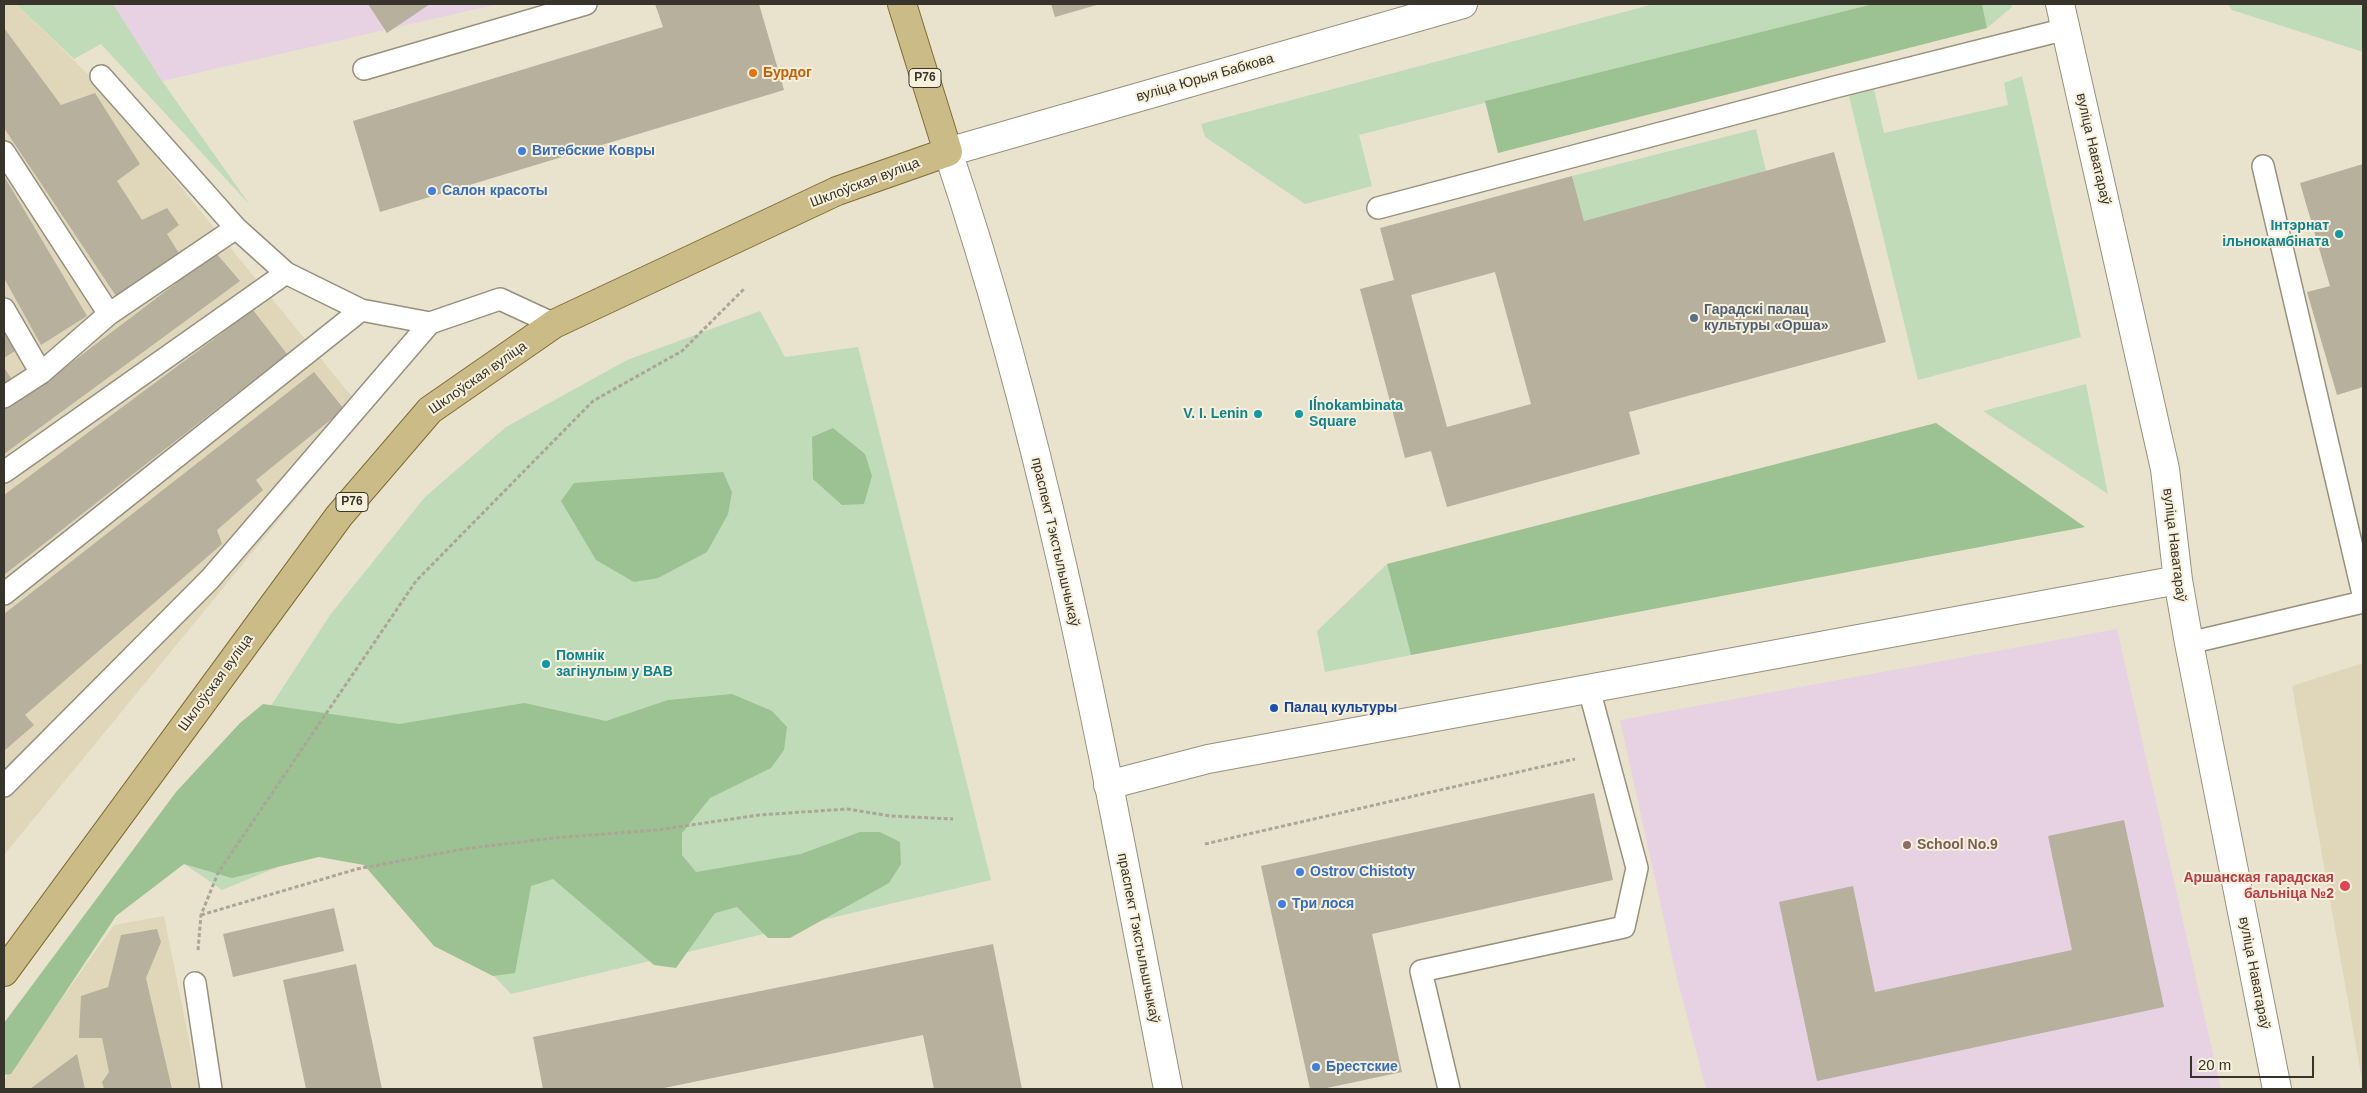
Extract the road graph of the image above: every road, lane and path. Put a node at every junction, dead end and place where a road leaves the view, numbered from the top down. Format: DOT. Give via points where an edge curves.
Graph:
graph roads {
  1 [pos="586,4"];
  2 [pos="902,4"];
  3 [pos="1463,4"];
  4 [pos="2063,17"];
  5 [pos="364,69"];
  6 [pos="101,76"];
  7 [pos="4,152"];
  8 [pos="948,152"];
  9 [pos="2263,166"];
  10 [pos="1378,208"];
  11 [pos="236,228"];
  12 [pos="286,273"];
  13 [pos="745,288"];
  14 [pos="4,309"];
  15 [pos="361,310"];
  16 [pos="109,314"];
  17 [pos="430,323"];
  18 [pos="554,324"];
  19 [pos="41,373"];
  20 [pos="4,397"];
  21 [pos="4,472"];
  22 [pos="2178,580"];
  23 [pos="4,594"];
  24 [pos="2363,594"];
  25 [pos="2363,602"];
  26 [pos="2188,643"];
  27 [pos="1589,689"];
  28 [pos="1606,751"];
  29 [pos="1108,785"];
  30 [pos="4,786"];
  31 [pos="953,818"];
  32 [pos="1205,844"];
  33 [pos="201,915"];
  34 [pos="4,972"];
  35 [pos="195,983"];
  36 [pos="211,1089"];
  37 [pos="1168,1089"];
  38 [pos="1449,1089"];
  39 [pos="2277,1089"];
  1 -- 5 [label="lane"];
  2 -- 8 [label="main road, праспект Тэкстыльшчыкаў / Р76"];
  3 -- 8 [label="street, вуліца Юрыя Бабкова"];
  4 -- 10 [label="lane" via="1835,87"];
  4 -- 22 [label="street, вуліца Наватараў" via="2165,469"];
  6 -- 11 [label="lane"];
  7 -- 16 [label="lane"];
  8 -- 18 [label="main road, Шклоўская вуліца / Р76" via="837,191"];
  8 -- 29 [label="street, праспект Тэкстыльшчыкаў" via="974,228 1014,372 1059,552"];
  9 -- 24 [label="lane"];
  11 -- 12 [label="lane"];
  11 -- 16 [label="lane"];
  12 -- 15 [label="lane"];
  12 -- 21 [label="lane"];
  13 -- 33 [label="path" via="682,351 593,401 416,580 218,873"];
  14 -- 19 [label="lane"];
  15 -- 17 [label="lane"];
  15 -- 23 [label="lane"];
  16 -- 19 [label="lane"];
  17 -- 18 [label="lane" via="500,299"];
  17 -- 30 [label="lane" via="210,579"];
  18 -- 34 [label="main road, Шклоўская вуліца / Р76" via="430,410 345,509"];
  19 -- 20 [label="lane"];
  22 -- 26 [label="street, вуліца Наватараў"];
  22 -- 27 [label="street"];
  25 -- 26 [label="lane"];
  26 -- 39 [label="street, вуліца Наватараў"];
  27 -- 28 [label="lane"];
  27 -- 29 [label="street" via="1208,759"];
  28 -- 32 [label="path"];
  28 -- 38 [label="lane" via="1637,868 1624,927 1421,971"];
  29 -- 37 [label="street, праспект Тэкстыльшчыкаў"];
  31 -- 33 [label="path" via="890,816 847,809 759,815 657,830 463,849 357,869"];
  33 -- 35 [label="path"];
  35 -- 36 [label="lane"];
}
